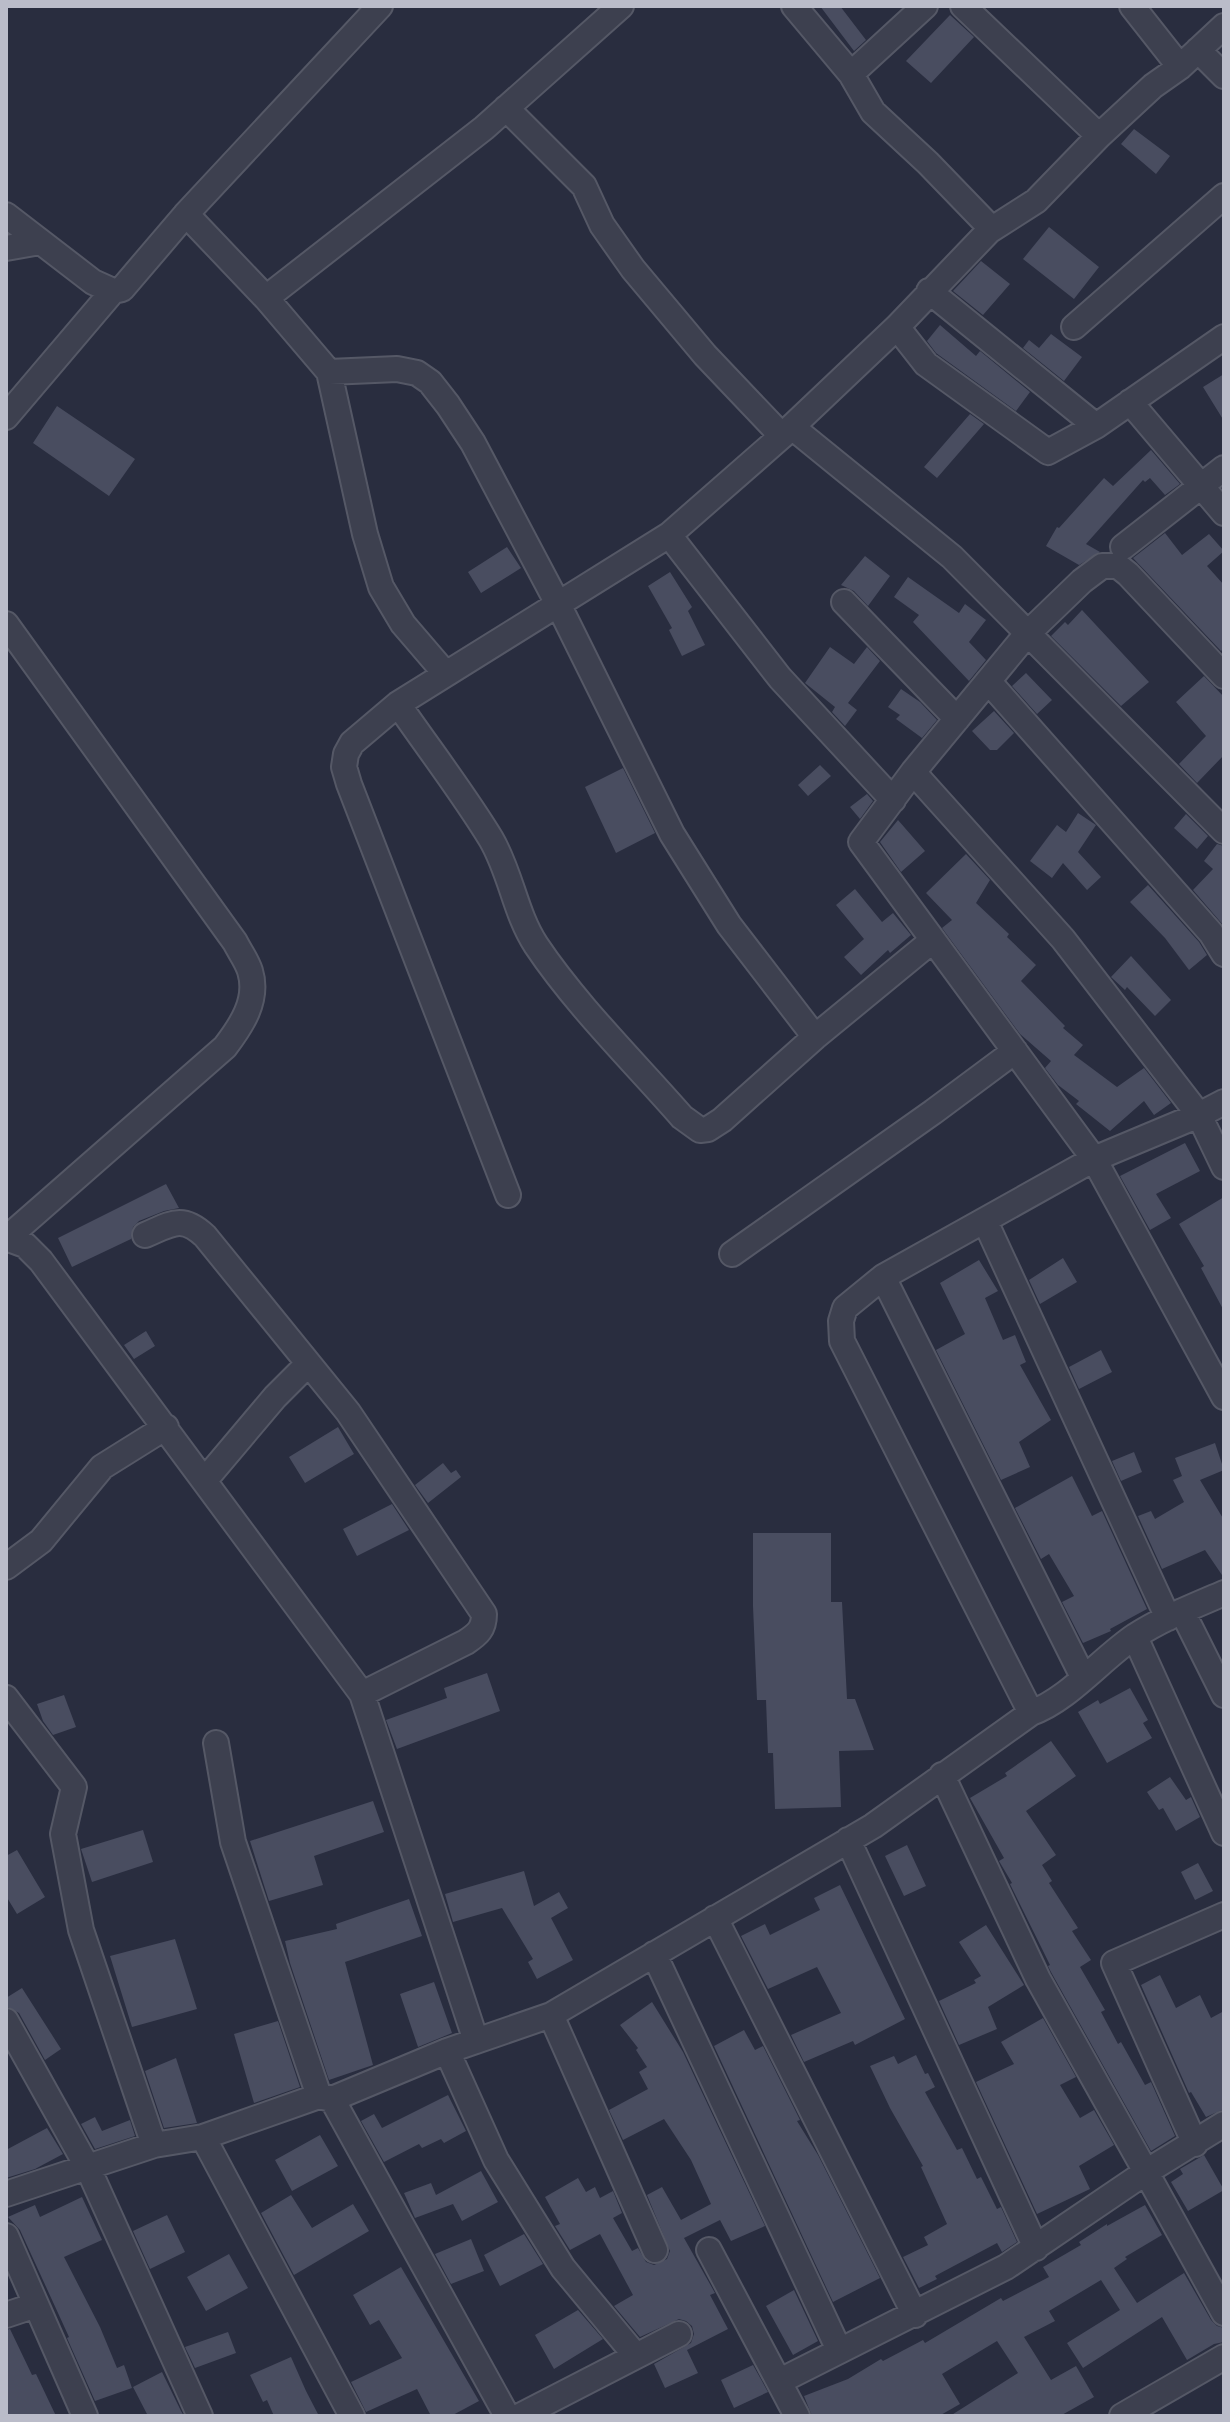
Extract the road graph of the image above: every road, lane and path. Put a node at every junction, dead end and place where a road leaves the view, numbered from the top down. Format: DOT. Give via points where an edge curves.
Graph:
graph roads {
  1 [pos="380,6"];
  2 [pos="621,6"];
  3 [pos="794,6"];
  4 [pos="925,6"];
  5 [pos="963,6"];
  6 [pos="1132,6"];
  7 [pos="1224,26"];
  8 [pos="1198,50"];
  9 [pos="1180,67"];
  10 [pos="851,74"];
  11 [pos="1224,76"];
  12 [pos="506,108"];
  13 [pos="1099,136"];
  14 [pos="1224,196"];
  15 [pos="186,214"];
  16 [pos="6,215"];
  17 [pos="989,231"];
  18 [pos="40,242"];
  19 [pos="6,248"];
  20 [pos="113,291"];
  21 [pos="929,291"];
  22 [pos="266,298"];
  23 [pos="897,327"];
  24 [pos="1074,327"];
  25 [pos="1224,337"];
  26 [pos="329,372"];
  27 [pos="1130,402"];
  28 [pos="6,417"];
  29 [pos="1096,426"];
  30 [pos="787,432"];
  31 [pos="1224,468"];
  32 [pos="1201,486"];
  33 [pos="1224,513"];
  34 [pos="669,535"];
  35 [pos="1123,547"];
  36 [pos="844,602"];
  37 [pos="558,604"];
  38 [pos="6,624"];
  39 [pos="1027,634"];
  40 [pos="1221,665"];
  41 [pos="445,673"];
  42 [pos="988,681"];
  43 [pos="398,704"];
  44 [pos="957,719"];
  45 [pos="913,772"];
  46 [pos="893,800"];
  47 [pos="1224,831"];
  48 [pos="933,940"];
  49 [pos="1224,954"];
  50 [pos="815,1037"];
  51 [pos="1015,1051"];
  52 [pos="1224,1102"];
  53 [pos="1199,1115"];
  54 [pos="1094,1159"];
  55 [pos="1224,1167"];
  56 [pos="508,1195"];
  57 [pos="985,1221"];
  58 [pos="145,1235"];
  59 [pos="7,1238"];
  60 [pos="732,1254"];
  61 [pos="883,1277"];
  62 [pos="308,1364"];
  63 [pos="1224,1397"];
  64 [pos="166,1427"];
  65 [pos="205,1480"];
  66 [pos="6,1567"];
  67 [pos="1224,1593"];
  68 [pos="1175,1614"];
  69 [pos="1135,1637"];
  70 [pos="1083,1677"];
  71 [pos="362,1694"];
  72 [pos="1224,1695"];
  73 [pos="6,1698"];
  74 [pos="1031,1713"];
  75 [pos="216,1743"];
  76 [pos="942,1775"];
  77 [pos="1224,1833"];
  78 [pos="848,1840"];
  79 [pos="1224,1915"];
  80 [pos="715,1918"];
  81 [pos="654,1954"];
  82 [pos="551,2015"];
  83 [pos="6,2021"];
  84 [pos="476,2041"];
  85 [pos="447,2051"];
  86 [pos="326,2098"];
  87 [pos="1224,2124"];
  88 [pos="203,2137"];
  89 [pos="1195,2144"];
  90 [pos="154,2145"];
  91 [pos="88,2168"];
  92 [pos="1146,2172"];
  93 [pos="6,2194"];
  94 [pos="6,2236"];
  95 [pos="1036,2248"];
  96 [pos="655,2250"];
  97 [pos="709,2250"];
  98 [pos="36,2305"];
  99 [pos="1224,2313"];
  100 [pos="6,2315"];
  101 [pos="915,2315"];
  102 [pos="679,2334"];
  103 [pos="839,2350"];
  104 [pos="636,2356"];
  105 [pos="1224,2357"];
  106 [pos="780,2381"];
  107 [pos="85,2416"];
  108 [pos="200,2416"];
  109 [pos="352,2416"];
  110 [pos="507,2416"];
  111 [pos="520,2416"];
  112 [pos="797,2416"];
  113 [pos="1122,2416"];
  1 -- 15 [label="street"];
  2 -- 12 [label="street"];
  3 -- 10 [label="street"];
  4 -- 10 [label="street"];
  5 -- 13 [label="street"];
  6 -- 9 [label="street"];
  7 -- 8 [label="street"];
  8 -- 9 [label="street"];
  8 -- 11 [label="street"];
  9 -- 13 [label="street"];
  10 -- 17 [label="street" via="873,112"];
  12 -- 22 [label="street"];
  12 -- 30 [label="street" via="584,186 602,225 633,269 705,355"];
  13 -- 17 [label="street" via="1036,201"];
  14 -- 24 [label="street"];
  15 -- 20 [label="street" via="130,282"];
  15 -- 22 [label="street"];
  16 -- 18 [label="street"];
  17 -- 21 [label="street"];
  18 -- 19 [label="street"];
  18 -- 20 [label="street"];
  20 -- 28 [label="street"];
  21 -- 23 [label="street"];
  21 -- 29 [label="street"];
  22 -- 26 [label="street"];
  23 -- 29 [label="street" via="926,364 1048,452"];
  23 -- 30 [label="street"];
  25 -- 27 [label="street"];
  26 -- 37 [label="street" via="397,369 430,382 473,443"];
  26 -- 41 [label="street" via="381,587 403,624"];
  27 -- 29 [label="street"];
  27 -- 32 [label="street"];
  30 -- 34 [label="street"];
  30 -- 39 [label="street" via="952,557"];
  31 -- 32 [label="street"];
  32 -- 33 [label="street"];
  32 -- 35 [label="street"];
  34 -- 37 [label="street"];
  34 -- 46 [label="street" via="780,678"];
  36 -- 44 [label="street"];
  37 -- 41 [label="street"];
  37 -- 50 [label="street" via="672,834 729,925"];
  38 -- 59 [label="street" via="235,942 251,973 251,999 243,1023 225,1047"];
  39 -- 40 [label="street" via="1082,581 1111,564 1128,574"];
  39 -- 42 [label="street"];
  39 -- 47 [label="street"];
  41 -- 43 [label="street"];
  42 -- 44 [label="street"];
  42 -- 49 [label="street"];
  43 -- 50 [label="street" via="491,840 537,947 692,1126 708,1129 722,1120"];
  43 -- 56 [label="street" via="352,743 344,767"];
  44 -- 45 [label="street"];
  45 -- 46 [label="street"];
  45 -- 53 [label="street" via="1063,939"];
  46 -- 48 [label="street" via="861,842"];
  48 -- 50 [label="street"];
  48 -- 51 [label="street"];
  51 -- 54 [label="street"];
  51 -- 60 [label="street"];
  52 -- 53 [label="street"];
  53 -- 54 [label="street"];
  53 -- 55 [label="street"];
  54 -- 57 [label="street"];
  54 -- 63 [label="street"];
  57 -- 61 [label="street"];
  57 -- 68 [label="street"];
  58 -- 62 [label="street" via="174,1222 196,1227"];
  59 -- 64 [label="street" via="25,1245 41,1261"];
  61 -- 70 [label="street"];
  61 -- 74 [label="street" via="845,1308 842,1341"];
  62 -- 65 [label="street"];
  62 -- 71 [label="street" via="348,1412 484,1614 478,1634 466,1642"];
  64 -- 65 [label="street"];
  64 -- 66 [label="street" via="102,1467 41,1541"];
  65 -- 71 [label="street"];
  67 -- 68 [label="street"];
  68 -- 69 [label="street"];
  68 -- 72 [label="street"];
  69 -- 70 [label="street"];
  69 -- 77 [label="street"];
  70 -- 74 [label="street" via="1049,1706"];
  71 -- 84 [label="street"];
  73 -- 90 [label="street" via="74,1787 63,1834 81,1930"];
  74 -- 76 [label="street"];
  75 -- 86 [label="street" via="233,1842"];
  76 -- 78 [label="street"];
  76 -- 92 [label="street" via="1038,1979"];
  78 -- 80 [label="street"];
  78 -- 95 [label="street"];
  79 -- 89 [label="street" via="1114,1963"];
  80 -- 81 [label="street"];
  80 -- 101 [label="street"];
  81 -- 82 [label="street"];
  81 -- 103 [label="street"];
  82 -- 84 [label="street"];
  82 -- 96 [label="street"];
  83 -- 91 [label="street"];
  84 -- 85 [label="street"];
  85 -- 86 [label="street"];
  85 -- 104 [label="street" via="496,2160 563,2268"];
  86 -- 88 [label="street"];
  86 -- 110 [label="street"];
  87 -- 89 [label="street"];
  88 -- 90 [label="street"];
  88 -- 109 [label="street"];
  89 -- 92 [label="street"];
  90 -- 91 [label="street"];
  91 -- 93 [label="street"];
  91 -- 108 [label="street"];
  92 -- 95 [label="street"];
  92 -- 99 [label="street"];
  94 -- 98 [label="street"];
  95 -- 101 [label="street"];
  97 -- 106 [label="street"];
  98 -- 100 [label="street"];
  98 -- 107 [label="street"];
  101 -- 103 [label="street"];
  102 -- 104 [label="street"];
  103 -- 106 [label="street"];
  104 -- 111 [label="street"];
  105 -- 113 [label="street"];
  106 -- 112 [label="street"];
}
